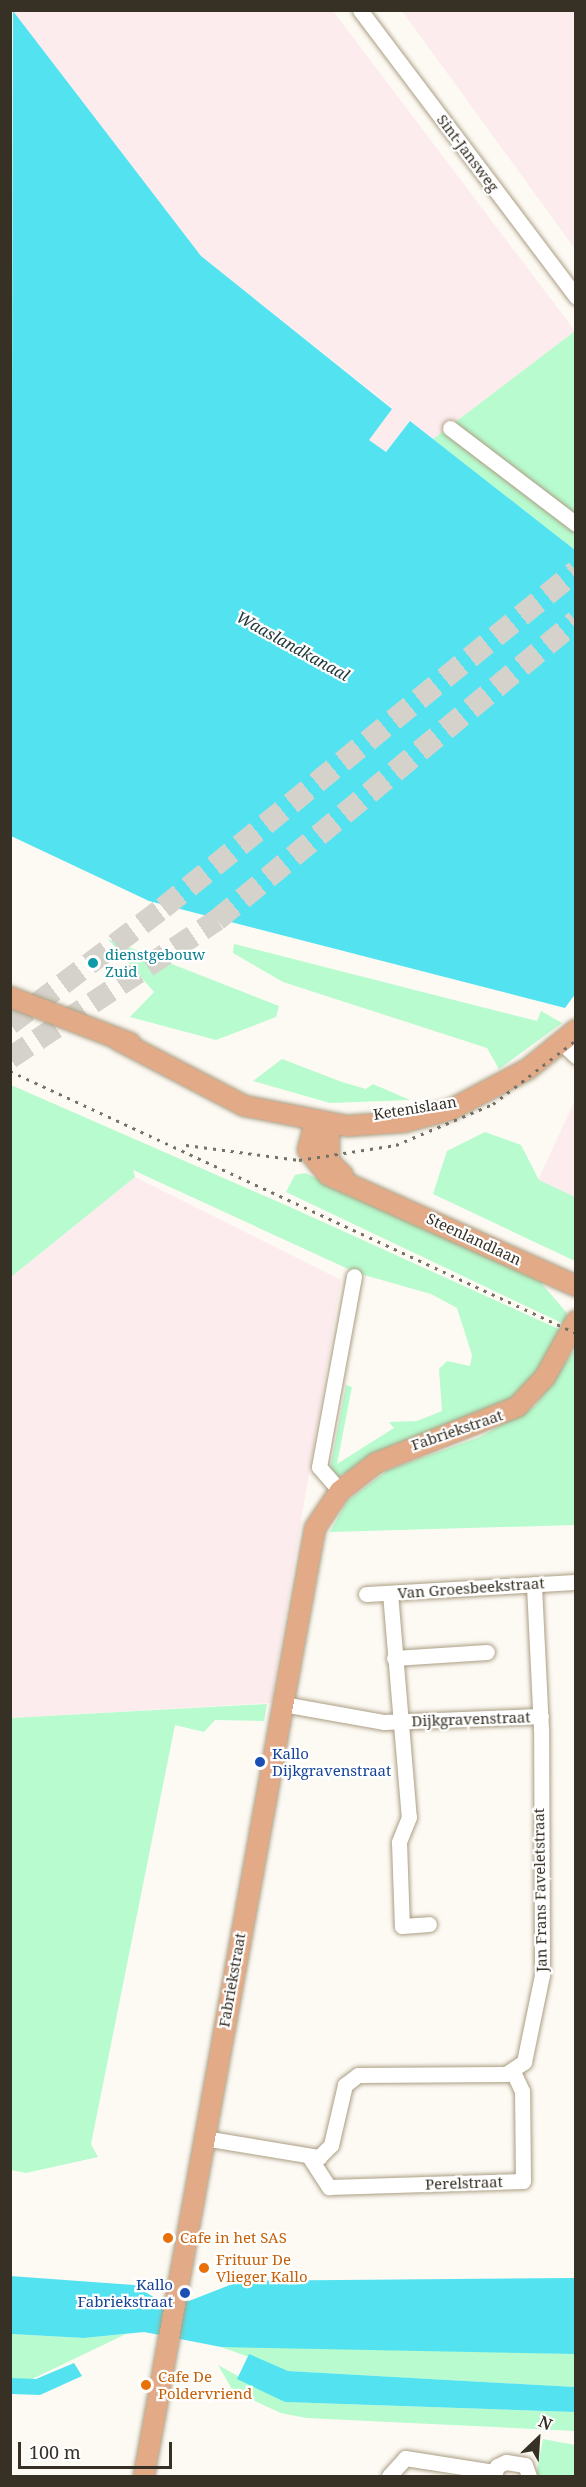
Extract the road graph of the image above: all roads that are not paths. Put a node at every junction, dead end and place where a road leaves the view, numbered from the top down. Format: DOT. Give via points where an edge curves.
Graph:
graph roads {
  1 [pos="360,10"];
  2 [pos="576,297"];
  3 [pos="450,428"];
  4 [pos="576,524"];
  5 [pos="10,997"];
  6 [pos="571,1043"];
  7 [pos="323,1119"];
  8 [pos="354,1276"];
  9 [pos="576,1286"];
  10 [pos="576,1321"];
  11 [pos="340,1491"];
  12 [pos="576,1582"];
  13 [pos="534,1584"];
  14 [pos="390,1593"];
  15 [pos="366,1594"];
  16 [pos="487,1652"];
  17 [pos="394,1658"];
  18 [pos="283,1704"];
  19 [pos="541,1716"];
  20 [pos="400,1722"];
  21 [pos="429,1924"];
  22 [pos="513,2072"];
  23 [pos="204,2138"];
  24 [pos="310,2158"];
  25 [pos="494,2474"];
  26 [pos="144,2476"];
  27 [pos="389,2476"];
  28 [pos="528,2476"];
  1 -- 2 [label="street, Sint-Jansweg"];
  3 -- 4 [label="street"];
  5 -- 7 [label="main road" via="249,1096"];
  6 -- 7 [label="main road, Ketenislaan" via="465,1101 404,1122"];
  7 -- 9 [label="main road, Steenlandlaan" via="333,1168 373,1192"];
  8 -- 11 [label="street" via="319,1467"];
  10 -- 11 [label="main road, Fabriekstraat" via="545,1377 517,1407 493,1421 401,1450"];
  11 -- 18 [label="main road, Fabriekstraat" via="315,1528"];
  12 -- 13 [label="street, Van Groesbeekstraat"];
  13 -- 14 [label="street, Van Groesbeekstraat"];
  13 -- 19 [label="street, Jan Frans Faveletstraat"];
  14 -- 15 [label="street, Van Groesbeekstraat"];
  14 -- 17 [label="street"];
  16 -- 17 [label="street"];
  17 -- 20 [label="street"];
  18 -- 20 [label="street, Dijkgravenstraat"];
  18 -- 23 [label="main road, Fabriekstraat"];
  19 -- 20 [label="street, Dijkgravenstraat"];
  19 -- 22 [label="street, Jan Frans Faveletstraat" via="542,1975 525,2057"];
  20 -- 21 [label="street, Dijkgravenstraat" via="409,1817 399,1842 402,1926"];
  22 -- 24 [label="street" via="358,2075 342,2090 332,2145"];
  22 -- 24 [label="street, Perelstraat" via="522,2091 523,2181 329,2187"];
  23 -- 24 [label="street"];
  23 -- 26 [label="main road, Fabriekstraat"];
  25 -- 27 [label="street" via="405,2458"];
  25 -- 28 [label="street" via="506,2462 525,2465"];
}
